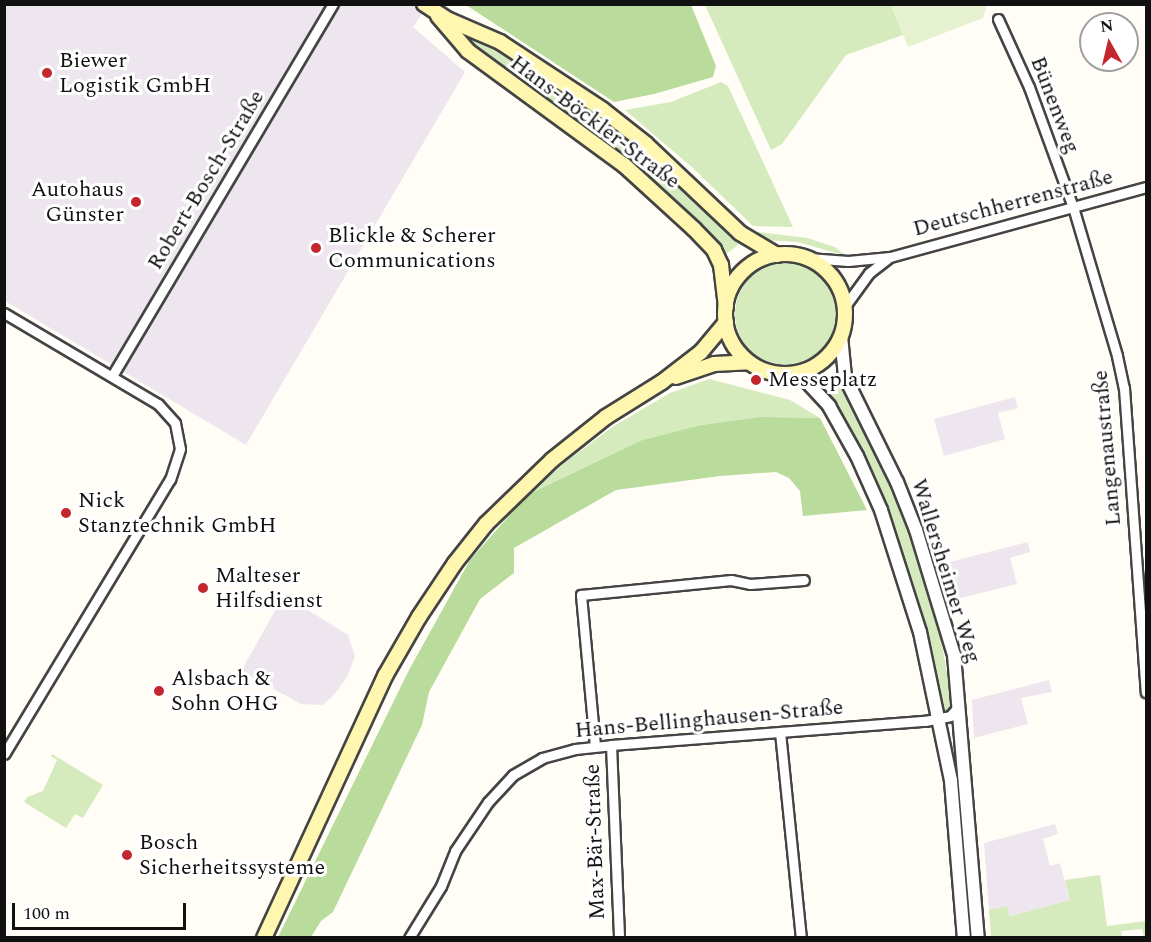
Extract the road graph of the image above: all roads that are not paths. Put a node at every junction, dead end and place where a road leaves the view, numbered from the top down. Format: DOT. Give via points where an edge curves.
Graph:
graph roads {
  1 [pos="333,4"];
  2 [pos="433,7"];
  3 [pos="998,19"];
  4 [pos="1146,187"];
  5 [pos="1073,207"];
  6 [pos="777,255"];
  7 [pos="890,257"];
  8 [pos="808,258"];
  9 [pos="844,306"];
  10 [pos="726,307"];
  11 [pos="4,313"];
  12 [pos="726,322"];
  13 [pos="841,336"];
  14 [pos="749,362"];
  15 [pos="794,373"];
  16 [pos="112,376"];
  17 [pos="662,382"];
  18 [pos="804,580"];
  19 [pos="1146,692"];
  20 [pos="959,706"];
  21 [pos="940,718"];
  22 [pos="780,732"];
  23 [pos="611,745"];
  24 [pos="595,746"];
  25 [pos="4,754"];
  26 [pos="619,937"];
  27 [pos="264,938"];
  28 [pos="409,938"];
  29 [pos="801,938"];
  30 [pos="964,938"];
  31 [pos="978,938"];
  1 -- 16 [label="street, Robert-Bosch-Straße"];
  2 -- 6 [label="main road, Hans-Böckler-Straße" via="500,42 587,99 646,144 740,233"];
  2 -- 10 [label="main road, Hans-Böckler-Straße" via="468,51 617,160 694,229 714,250 721,265"];
  3 -- 5 [label="street, Bünenweg" via="1029,87"];
  4 -- 5 [label="street, Deutschherrenstraße"];
  5 -- 7 [label="street, Deutschherrenstraße"];
  5 -- 19 [label="street, Langenaustraße" via="1124,388"];
  6 -- 8 [label="main road"];
  6 -- 10 [label="main road" via="755,262 743,272 733,285"];
  7 -- 8 [label="street, Deutschherrenstraße" via="848,261"];
  7 -- 9 [label="street, Deutschherrenstraße" via="869,273"];
  8 -- 9 [label="main road, Wallersheimer Weg" via="832,277"];
  9 -- 13 [label="main road, Wallersheimer Weg"];
  10 -- 12 [label="main road"];
  11 -- 16 [label="street"];
  12 -- 14 [label="main road" via="734,345"];
  12 -- 17 [label="main road" via="701,352"];
  13 -- 15 [label="main road" via="822,361"];
  13 -- 20 [label="street, Wallersheimer Weg" via="845,377 916,530 954,655"];
  14 -- 15 [label="main road" via="771,372"];
  14 -- 17 [label="main road" via="714,364"];
  15 -- 21 [label="street, Wallersheimer Weg" via="829,406 881,510 920,632"];
  16 -- 25 [label="street" via="167,412 180,436 177,462"];
  17 -- 27 [label="main road" via="606,417 552,460 492,518 455,563 418,617 385,676"];
  18 -- 24 [label="street" via="750,584 731,580 581,595"];
  20 -- 21 [label="street, Hans-Bellinghausen-Straße" via="950,716"];
  20 -- 31 [label="street, Wallersheimer Weg"];
  21 -- 22 [label="street, Hans-Bellinghausen-Straße"];
  21 -- 30 [label="street, Wallersheimer Weg" via="955,818"];
  22 -- 23 [label="street, Hans-Bellinghausen-Straße"];
  22 -- 29 [label="street"];
  23 -- 24 [label="street, Hans-Bellinghausen-Straße"];
  23 -- 26 [label="street, Max-Bär-Straße"];
  24 -- 28 [label="street, Hans-Bellinghausen-Straße" via="542,758 498,788 455,851 441,886"];
}
